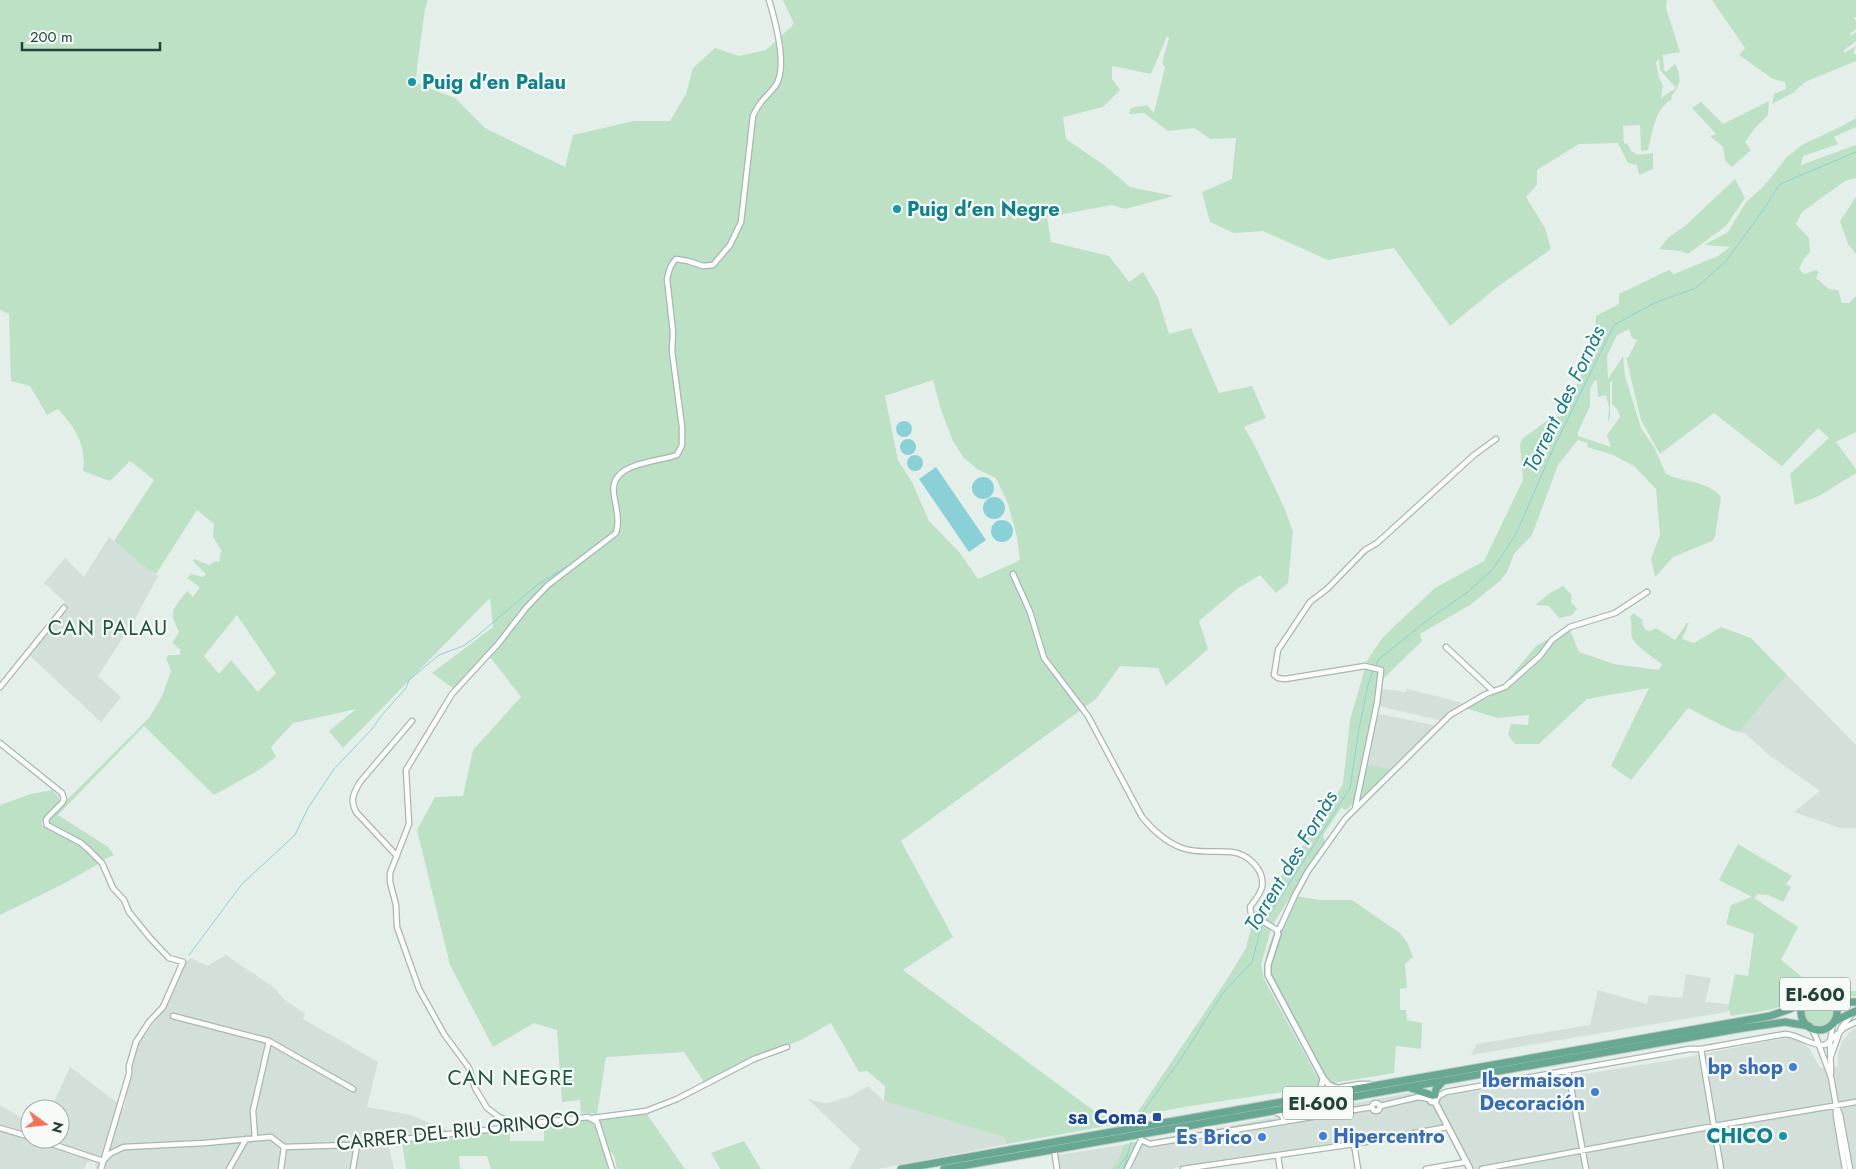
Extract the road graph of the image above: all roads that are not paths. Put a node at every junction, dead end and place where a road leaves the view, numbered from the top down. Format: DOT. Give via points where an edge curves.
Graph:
graph roads {
  1 [pos="769,0"];
  2 [pos="1496,439"];
  3 [pos="1013,574"];
  4 [pos="1647,592"];
  5 [pos="64,608"];
  6 [pos="1446,647"];
  7 [pos="0,687"];
  8 [pos="1493,691"];
  9 [pos="412,721"];
  10 [pos="0,743"];
  11 [pos="1355,810"];
  12 [pos="397,856"];
  13 [pos="1274,928"];
  14 [pos="1832,999"];
  15 [pos="1804,1002"];
  16 [pos="1856,1002"];
  17 [pos="1856,1011"];
  18 [pos="173,1016"];
  19 [pos="1834,1022"];
  20 [pos="1856,1022"];
  21 [pos="1810,1027"];
  22 [pos="1840,1031"];
  23 [pos="1686,1038"];
  24 [pos="269,1042"];
  25 [pos="1830,1042"];
  26 [pos="1819,1045"];
  27 [pos="787,1047"];
  28 [pos="1689,1049"];
  29 [pos="1701,1049"];
  30 [pos="1830,1059"];
  31 [pos="1568,1070"];
  32 [pos="1831,1077"];
  33 [pos="1323,1078"];
  34 [pos="1444,1081"];
  35 [pos="1375,1085"];
  36 [pos="1408,1087"];
  37 [pos="1337,1088"];
  38 [pos="353,1089"];
  39 [pos="1308,1097"];
  40 [pos="1433,1098"];
  41 [pos="1856,1102"];
  42 [pos="1836,1105"];
  43 [pos="1271,1111"];
  44 [pos="593,1118"];
  45 [pos="1284,1122"];
  46 [pos="514,1124"];
  47 [pos="1714,1126"];
  48 [pos="1448,1127"];
  49 [pos="0,1128"];
  50 [pos="20,1134"];
  51 [pos="1140,1137"];
  52 [pos="256,1138"];
  53 [pos="246,1139"];
  54 [pos="1354,1144"];
  55 [pos="357,1145"];
  56 [pos="284,1147"];
  57 [pos="66,1149"];
  58 [pos="1054,1149"];
  59 [pos="1583,1150"];
  60 [pos="1278,1156"];
  61 [pos="103,1161"];
  62 [pos="1466,1162"];
  63 [pos="102,1169"];
  64 [pos="229,1169"];
  65 [pos="281,1169"];
  66 [pos="353,1169"];
  67 [pos="612,1169"];
  68 [pos="901,1169"];
  69 [pos="944,1169"];
  70 [pos="1057,1169"];
  71 [pos="1127,1169"];
  72 [pos="1186,1169"];
  73 [pos="1280,1169"];
  74 [pos="1358,1169"];
  75 [pos="1426,1169"];
  76 [pos="1470,1169"];
  77 [pos="1482,1169"];
  78 [pos="1586,1169"];
  79 [pos="1721,1169"];
  80 [pos="1845,1169"];
  81 [pos="1850,1169"];
  1 -- 12 [label="street" via="775,20 780,70 777,83 758,103 753,116 741,222 730,245 713,264 703,266 676,259 667,279 682,445 677,455 625,470 615,478 612,487 618,526 616,534 548,584 452,694 406,770 409,824"];
  2 -- 11 [label="street" via="1365,550 1310,602 1278,650 1273,670 1278,678 1365,666 1381,670"];
  3 -- 13 [label="street" via="1030,612 1044,658 1088,716 1142,817 1166,840 1183,848 1206,853 1231,852 1250,861 1260,871 1262,879 1259,895 1250,907 1252,916"];
  4 -- 8 [label="street" via="1615,613 1570,627 1552,640 1540,656 1505,687"];
  5 -- 7 [label="street"];
  6 -- 8 [label="street"];
  8 -- 11 [label="street" via="1450,715"];
  9 -- 12 [label="street" via="360,782 352,804"];
  10 -- 61 [label="street" via="62,793 64,799 46,820 47,825 81,843 102,862 113,888 129,912 169,958 183,962 163,1007 136,1042"];
  11 -- 13 [label="street" via="1308,871 1280,928"];
  12 -- 46 [label="street" via="390,882 397,927 419,989 444,1034 469,1068 484,1103 499,1117"];
  13 -- 33 [label="street" via="1278,934 1268,975"];
  14 -- 15 [label="main road, EI-600" via="1817,994"];
  14 -- 16 [label="main road, EI-600"];
  14 -- 19 [label="main road, EI-600" via="1837,1010"];
  15 -- 21 [label="main road, EI-600" via="1801,1013 1803,1021"];
  15 -- 35 [label="main road, EI-600" via="1770,1016"];
  17 -- 19 [label="main road, EI-600"];
  17 -- 22 [label="street"];
  18 -- 24 [label="street"];
  19 -- 21 [label="main road, EI-600" via="1823,1029"];
  19 -- 25 [label="street"];
  20 -- 22 [label="street"];
  21 -- 23 [label="main road, EI-600" via="1777,1022"];
  21 -- 26 [label="street"];
  22 -- 25 [label="street"];
  22 -- 30 [label="street"];
  23 -- 28 [label="street"];
  23 -- 34 [label="main road, EI-600"];
  24 -- 38 [label="street"];
  24 -- 52 [label="street" via="253,1111"];
  25 -- 26 [label="street"];
  25 -- 30 [label="street"];
  26 -- 29 [label="street" via="1785,1034"];
  26 -- 32 [label="street"];
  27 -- 44 [label="street" via="754,1059 646,1112"];
  28 -- 29 [label="street"];
  28 -- 31 [label="street"];
  29 -- 47 [label="street"];
  30 -- 32 [label="street"];
  31 -- 40 [label="street" via="1446,1092"];
  31 -- 59 [label="street"];
  32 -- 42 [label="street"];
  33 -- 37 [label="street"];
  33 -- 39 [label="street" via="1321,1088"];
  34 -- 36 [label="main road, EI-600"];
  34 -- 40 [label="main road"];
  35 -- 37 [label="street"];
  35 -- 39 [label="main road, EI-600"];
  36 -- 40 [label="main road"];
  36 -- 43 [label="main road, EI-600"];
  39 -- 68 [label="main road, EI-600"];
  40 -- 45 [label="street" via="1380,1106 1377,1103 1372,1107"];
  40 -- 48 [label="street"];
  41 -- 42 [label="street"];
  42 -- 47 [label="street"];
  42 -- 80 [label="street"];
  42 -- 81 [label="street"];
  43 -- 45 [label="street" via="1282,1115"];
  43 -- 51 [label="main road, EI-600"];
  44 -- 46 [label="street, CARRER DEL RIU ORINOCO"];
  44 -- 67 [label="street, CARRER DEL RIU ORINOCO"];
  45 -- 51 [label="street" via="1150,1144"];
  46 -- 55 [label="street, CARRER DEL RIU ORINOCO" via="504,1128"];
  47 -- 59 [label="street"];
  47 -- 79 [label="street"];
  48 -- 54 [label="street"];
  48 -- 62 [label="street"];
  49 -- 50 [label="street"];
  51 -- 58 [label="main road, EI-600"];
  51 -- 71 [label="street"];
  52 -- 53 [label="street"];
  52 -- 56 [label="street" via="271,1136"];
  53 -- 61 [label="street" via="124,1147"];
  53 -- 64 [label="street"];
  54 -- 60 [label="street"];
  54 -- 74 [label="street"];
  55 -- 56 [label="street, CARRER DEL RIU ORINOCO"];
  55 -- 66 [label="street"];
  56 -- 65 [label="street"];
  57 -- 61 [label="street"];
  58 -- 69 [label="main road, EI-600"];
  58 -- 70 [label="street"];
  59 -- 77 [label="street"];
  59 -- 78 [label="street"];
  60 -- 72 [label="street"];
  60 -- 73 [label="street"];
  61 -- 63 [label="street"];
  62 -- 75 [label="street"];
  62 -- 76 [label="street"];
}
